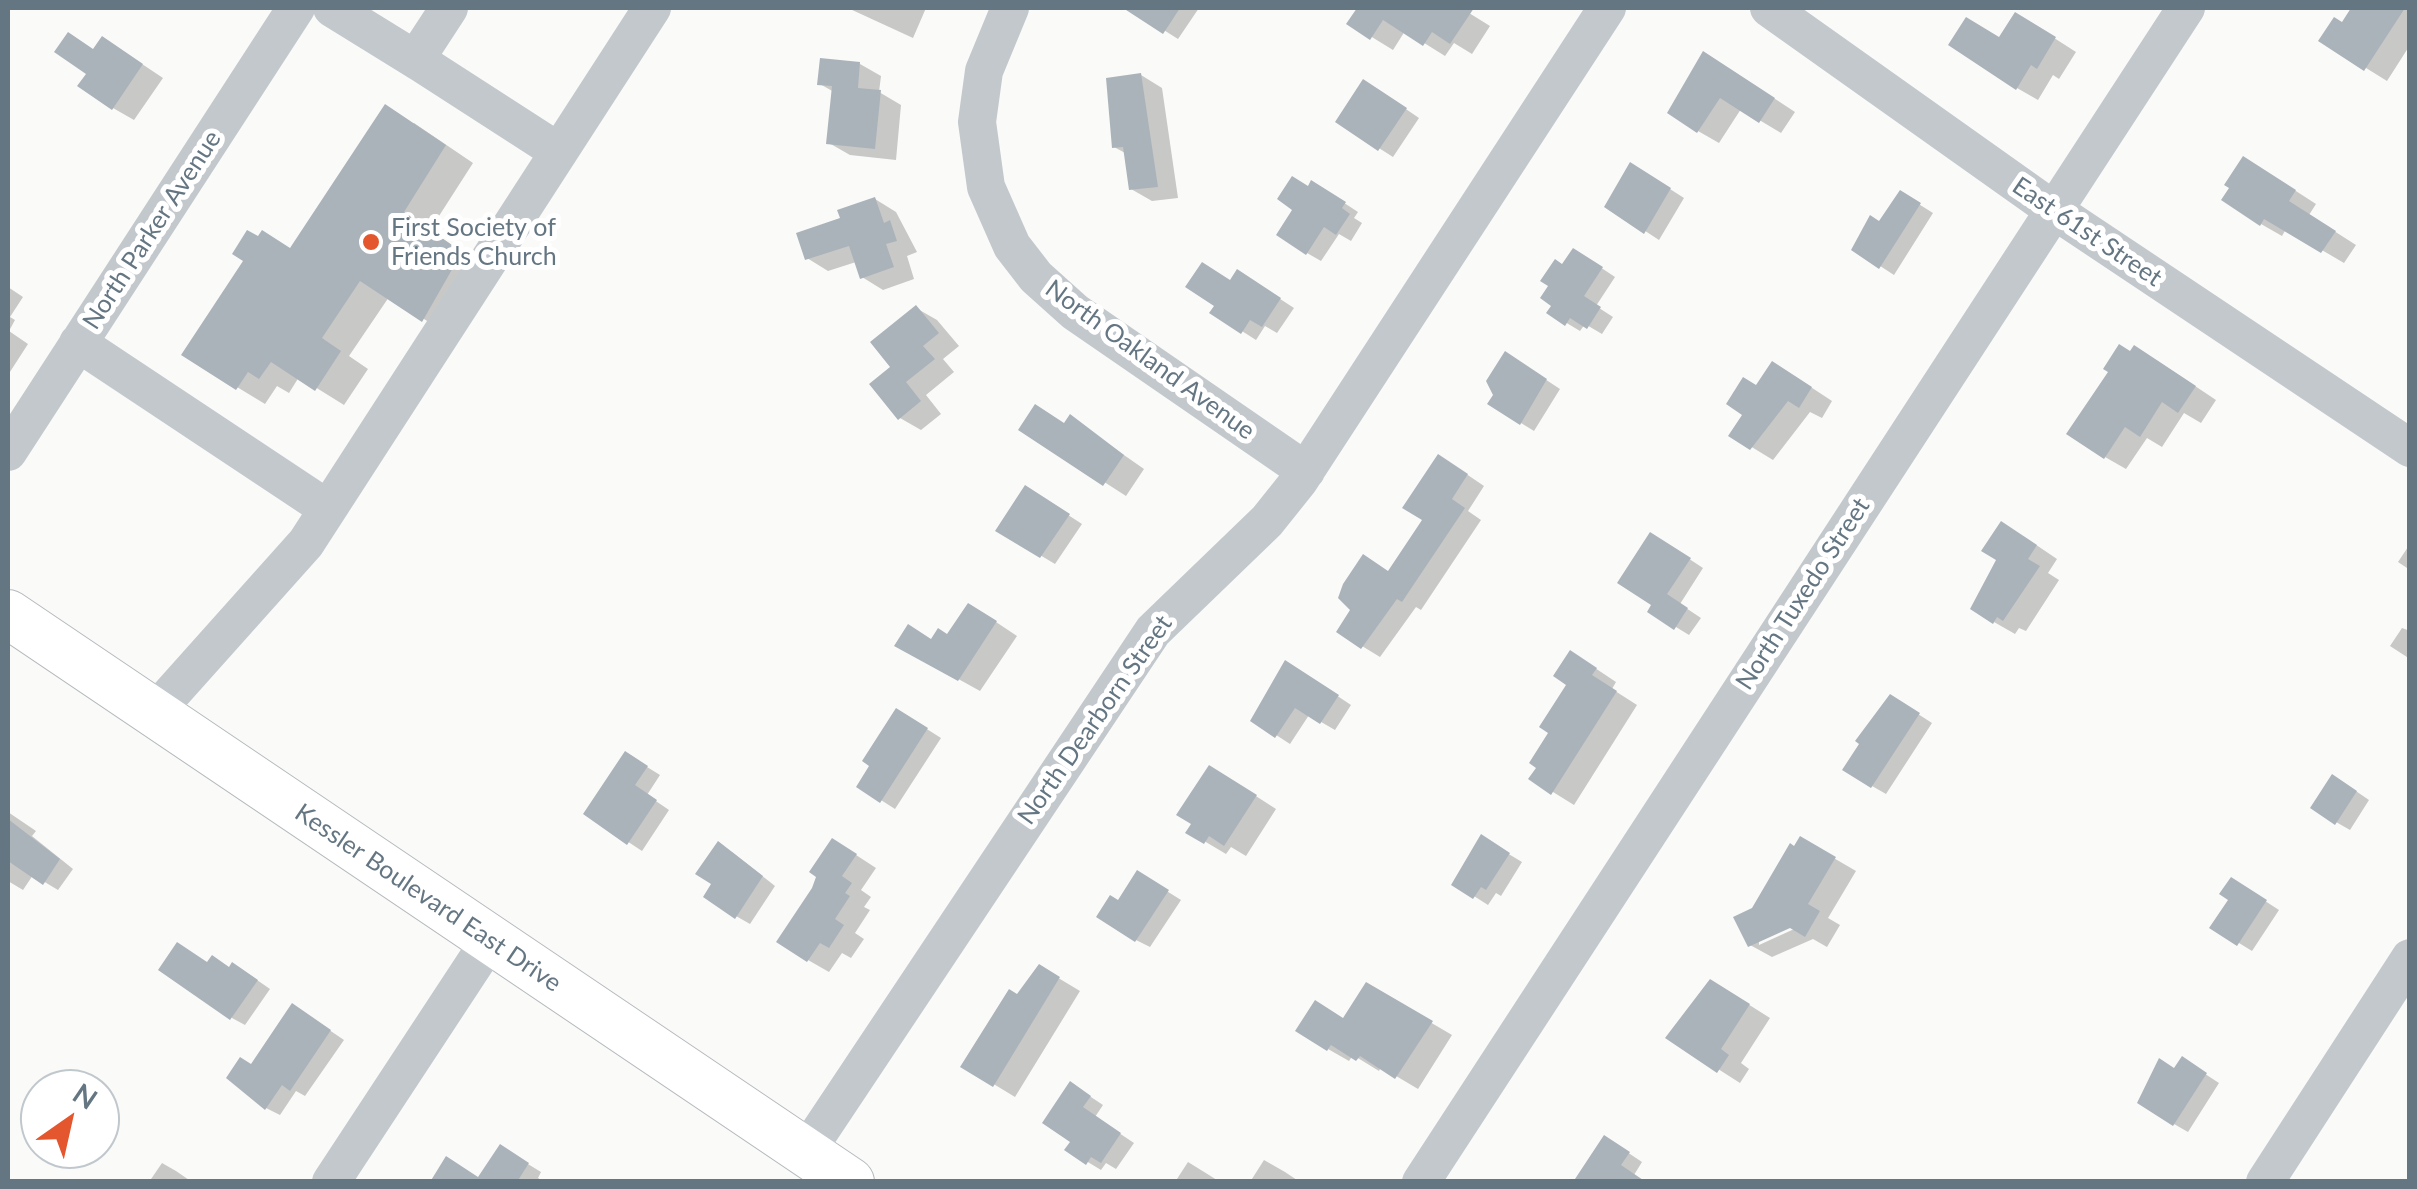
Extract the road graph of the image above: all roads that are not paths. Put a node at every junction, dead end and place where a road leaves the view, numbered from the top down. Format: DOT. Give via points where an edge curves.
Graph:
graph roads {
  1 [pos="296,8"];
  2 [pos="332,8"];
  3 [pos="449,8"];
  4 [pos="652,8"];
  5 [pos="1010,8"];
  6 [pos="1607,8"];
  7 [pos="1769,8"];
  8 [pos="2186,8"];
  9 [pos="421,63"];
  10 [pos="558,152"];
  11 [pos="2054,211"];
  12 [pos="78,343"];
  13 [pos="2410,448"];
  14 [pos="8,452"];
  15 [pos="1306,471"];
  16 [pos="328,509"];
  17 [pos="8,614"];
  18 [pos="154,713"];
  19 [pos="490,940"];
  20 [pos="2410,958"];
  21 [pos="806,1152"];
  22 [pos="331,1182"];
  23 [pos="850,1182"];
  24 [pos="1421,1182"];
  25 [pos="2265,1182"];
  1 -- 12 [label="street, North Parker Avenue"];
  2 -- 9 [label="street"];
  3 -- 9 [label="street" via="419,54"];
  4 -- 10 [label="street"];
  5 -- 15 [label="street, North Oakland Avenue" via="984,70 978,122 986,187 1012,246 1075,312"];
  6 -- 15 [label="street, North Dearborn Street"];
  7 -- 11 [label="street, East 61st Street"];
  8 -- 11 [label="street, North Tuxedo Street"];
  9 -- 10 [label="street"];
  10 -- 16 [label="street"];
  11 -- 13 [label="street, East 61st Street"];
  11 -- 24 [label="street, North Tuxedo Street"];
  12 -- 14 [label="street, North Parker Avenue"];
  12 -- 16 [label="street"];
  15 -- 21 [label="street, North Dearborn Street" via="1266,521 1152,631"];
  16 -- 18 [label="street"];
  17 -- 18 [label="main road, Kessler Boulevard East Drive"];
  18 -- 19 [label="main road, Kessler Boulevard East Drive"];
  19 -- 21 [label="main road, Kessler Boulevard East Drive"];
  19 -- 22 [label="street"];
  20 -- 25 [label="street"];
  21 -- 23 [label="main road, Kessler Boulevard East Drive"];
}
